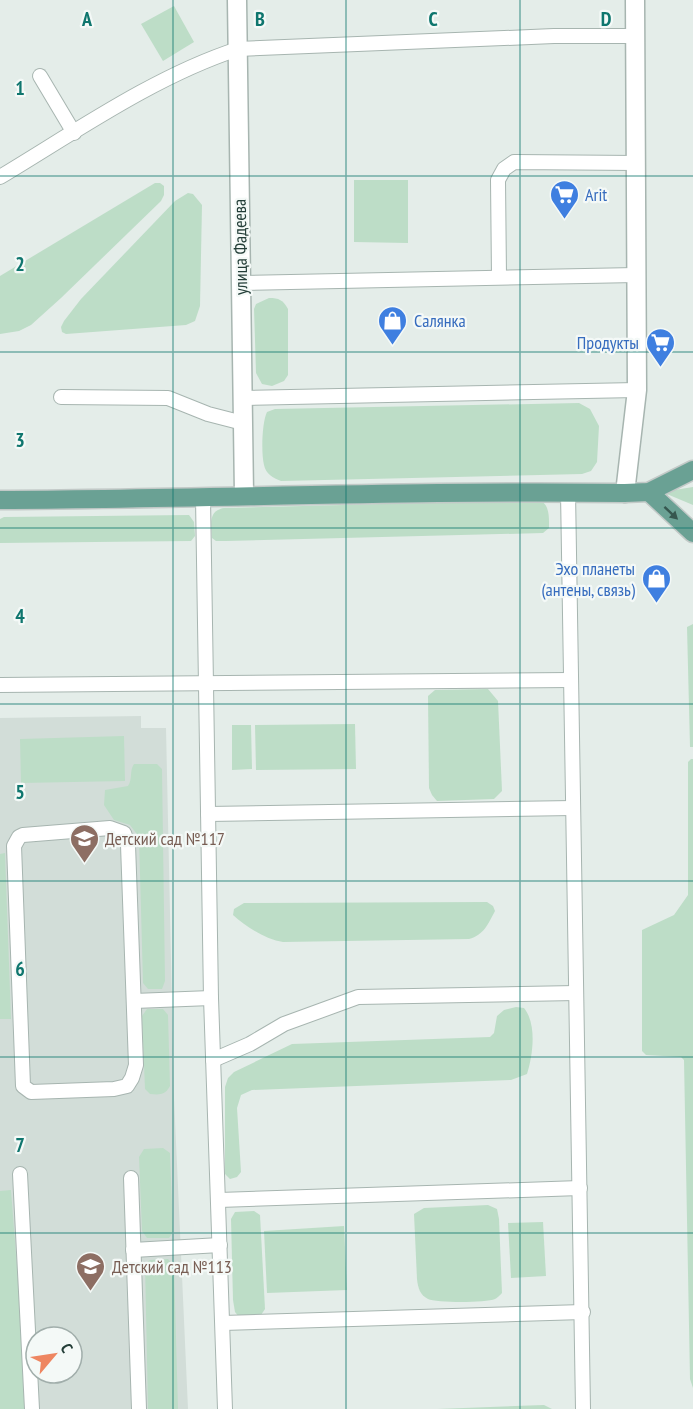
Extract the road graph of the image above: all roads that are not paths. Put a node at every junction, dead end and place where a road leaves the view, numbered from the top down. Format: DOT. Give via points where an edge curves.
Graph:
graph roads {
  1 [pos="237,0"];
  2 [pos="635,0"];
  3 [pos="636,36"];
  4 [pos="238,49"];
  5 [pos="40,76"];
  6 [pos="74,133"];
  7 [pos="636,163"];
  8 [pos="0,177"];
  9 [pos="636,275"];
  10 [pos="499,277"];
  11 [pos="241,283"];
  12 [pos="637,390"];
  13 [pos="61,397"];
  14 [pos="243,398"];
  15 [pos="243,423"];
  16 [pos="693,470"];
  17 [pos="568,492"];
  18 [pos="649,492"];
  19 [pos="626,493"];
  20 [pos="244,495"];
  21 [pos="203,498"];
  22 [pos="0,500"];
  23 [pos="693,533"];
  24 [pos="571,680"];
  25 [pos="206,683"];
  26 [pos="0,685"];
  27 [pos="573,808"];
  28 [pos="208,814"];
  29 [pos="576,993"];
  30 [pos="211,998"];
  31 [pos="134,1001"];
  32 [pos="213,1060"];
  33 [pos="20,1174"];
  34 [pos="131,1178"];
  35 [pos="580,1188"];
  36 [pos="219,1200"];
  37 [pos="220,1245"];
  38 [pos="133,1250"];
  39 [pos="583,1312"];
  40 [pos="223,1323"];
  41 [pos="32,1409"];
  42 [pos="139,1409"];
  43 [pos="225,1409"];
  44 [pos="583,1409"];
  1 -- 4 [label="street, улица Фадеева"];
  2 -- 3 [label="street"];
  3 -- 4 [label="lane"];
  3 -- 7 [label="street"];
  4 -- 6 [label="lane" via="158,83"];
  4 -- 11 [label="street, улица Фадеева"];
  5 -- 6 [label="lane"];
  6 -- 8 [label="lane"];
  7 -- 9 [label="street"];
  7 -- 10 [label="lane" via="514,162 504,169 498,180"];
  9 -- 10 [label="lane"];
  9 -- 12 [label="street"];
  10 -- 11 [label="lane"];
  11 -- 14 [label="street, улица Фадеева"];
  12 -- 14 [label="lane"];
  12 -- 19 [label="street"];
  13 -- 15 [label="lane" via="168,398"];
  14 -- 15 [label="street, улица Фадеева"];
  15 -- 20 [label="street, улица Фадеева"];
  16 -- 18 [label="main road"];
  17 -- 19 [label="main road"];
  17 -- 20 [label="main road"];
  17 -- 24 [label="lane"];
  18 -- 19 [label="main road"];
  18 -- 23 [label="main road, one-way"];
  20 -- 21 [label="main road"];
  21 -- 22 [label="main road"];
  21 -- 25 [label="lane"];
  24 -- 25 [label="lane"];
  24 -- 27 [label="lane"];
  25 -- 26 [label="lane"];
  25 -- 28 [label="lane"];
  27 -- 28 [label="lane"];
  27 -- 29 [label="lane"];
  28 -- 30 [label="lane"];
  29 -- 32 [label="lane" via="358,997 284,1024"];
  29 -- 35 [label="lane"];
  30 -- 31 [label="lane"];
  30 -- 32 [label="lane"];
  31 -- 31 [label="lane" via="128,844 123,833 110,828 19,837 14,846 23,1086 31,1092 127,1086 136,1065"];
  32 -- 36 [label="lane"];
  33 -- 41 [label="lane"];
  34 -- 38 [label="lane"];
  35 -- 36 [label="lane"];
  35 -- 39 [label="lane"];
  36 -- 37 [label="lane"];
  37 -- 38 [label="lane"];
  37 -- 40 [label="lane"];
  38 -- 42 [label="lane"];
  39 -- 40 [label="lane"];
  39 -- 44 [label="lane"];
  40 -- 43 [label="lane"];
}
